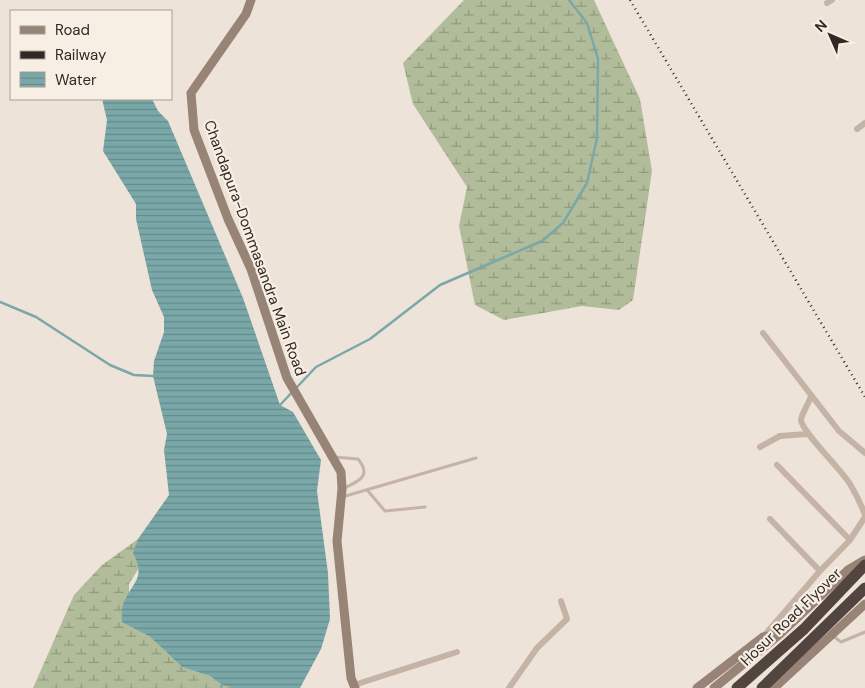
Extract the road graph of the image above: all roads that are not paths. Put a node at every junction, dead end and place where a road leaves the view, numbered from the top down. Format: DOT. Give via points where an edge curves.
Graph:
graph roads {
  1 [pos="251,0"];
  2 [pos="865,123"];
  3 [pos="857,129"];
  4 [pos="763,333"];
  5 [pos="811,396"];
  6 [pos="807,434"];
  7 [pos="760,447"];
  8 [pos="865,453"];
  9 [pos="334,457"];
  10 [pos="476,458"];
  11 [pos="777,465"];
  12 [pos="368,491"];
  13 [pos="341,493"];
  14 [pos="425,507"];
  15 [pos="865,516"];
  16 [pos="770,520"];
  17 [pos="850,540"];
  18 [pos="865,560"];
  19 [pos="865,565"];
  20 [pos="820,571"];
  21 [pos="865,588"];
  22 [pos="561,601"];
  23 [pos="865,604"];
  24 [pos="865,632"];
  25 [pos="780,634"];
  26 [pos="832,636"];
  27 [pos="763,637"];
  28 [pos="457,652"];
  29 [pos="353,685"];
  30 [pos="509,688"];
  31 [pos="697,688"];
  32 [pos="714,688"];
  33 [pos="736,688"];
  34 [pos="762,688"];
  35 [pos="774,688"];
  1 -- 9 [label="main road, Chandapura-Dommasandra Main Road" via="246,14 191,93 194,130 251,269 287,378"];
  2 -- 3 [label="street"];
  4 -- 5 [label="street"];
  5 -- 6 [label="street" via="801,416"];
  5 -- 8 [label="street" via="839,432"];
  6 -- 7 [label="street" via="780,436"];
  6 -- 15 [label="street" via="850,483"];
  9 -- 13 [label="main road, Chandapura-Dommasandra Main Road" via="341,472"];
  9 -- 13 [label="lane" via="358,459 364,466 361,479"];
  10 -- 12 [label="lane"];
  11 -- 17 [label="street"];
  12 -- 13 [label="lane"];
  12 -- 14 [label="lane" via="385,511"];
  13 -- 29 [label="main road, Chandapura-Dommasandra Main Road" via="337,541"];
  15 -- 17 [label="street"];
  16 -- 20 [label="street"];
  17 -- 20 [label="street"];
  18 -- 25 [label="main road" via="848,570"];
  19 -- 33 [label="highway, Hosur Road Flyover" via="804,629"];
  20 -- 27 [label="street"];
  21 -- 34 [label="highway, Hosur Road Flyover"];
  22 -- 30 [label="street" via="567,619 537,648"];
  23 -- 26 [label="main road"];
  24 -- 26 [label="lane" via="841,642"];
  25 -- 27 [label="main road"];
  25 -- 32 [label="main road"];
  26 -- 35 [label="main road"];
  27 -- 31 [label="main road"];
  28 -- 29 [label="street"];
}
